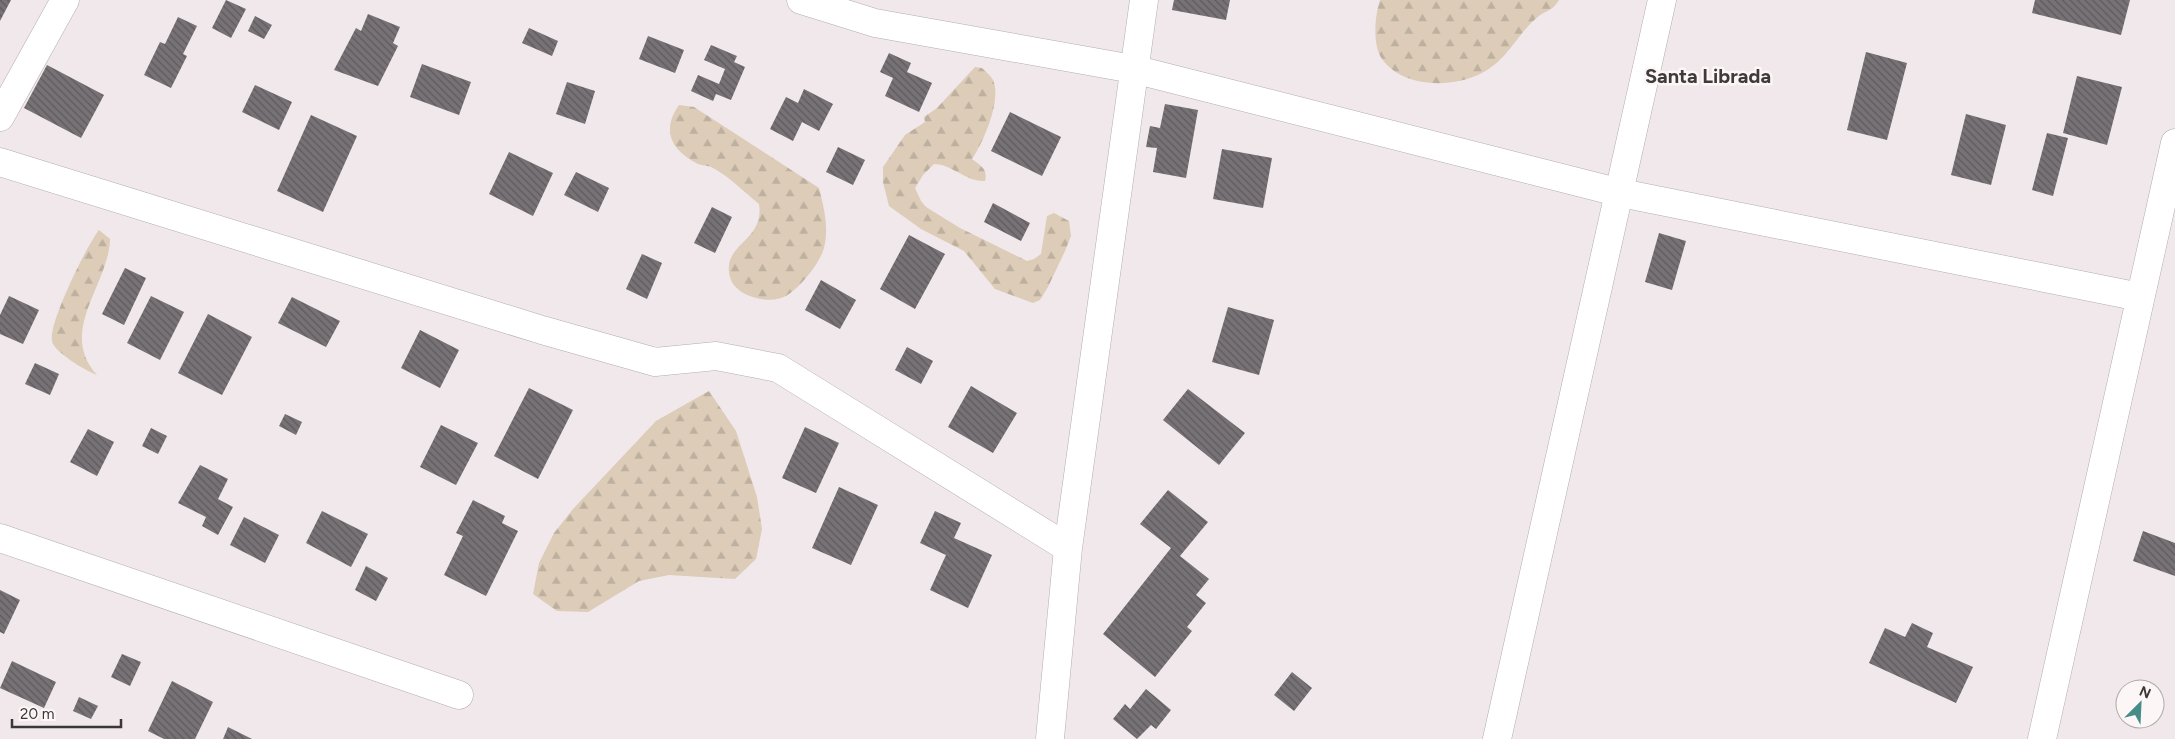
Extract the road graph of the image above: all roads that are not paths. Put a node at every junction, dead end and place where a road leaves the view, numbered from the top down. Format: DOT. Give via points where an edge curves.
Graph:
graph roads {
  1 [pos="65,0"];
  2 [pos="801,0"];
  3 [pos="1144,0"];
  4 [pos="1662,0"];
  5 [pos="1133,69"];
  6 [pos="0,117"];
  7 [pos="2175,143"];
  8 [pos="0,162"];
  9 [pos="1621,193"];
  10 [pos="2140,297"];
  11 [pos="0,538"];
  12 [pos="1068,548"];
  13 [pos="460,695"];
  14 [pos="1050,738"];
  15 [pos="1497,739"];
  16 [pos="2042,739"];
  1 -- 6 [label="street"];
  2 -- 5 [label="street" via="874,23"];
  3 -- 5 [label="street"];
  4 -- 9 [label="street"];
  5 -- 9 [label="street"];
  5 -- 12 [label="street"];
  7 -- 10 [label="street"];
  8 -- 12 [label="street" via="655,362 716,356 778,368"];
  9 -- 10 [label="street"];
  9 -- 15 [label="street"];
  10 -- 16 [label="street"];
  11 -- 13 [label="street"];
  12 -- 14 [label="street"];
}
